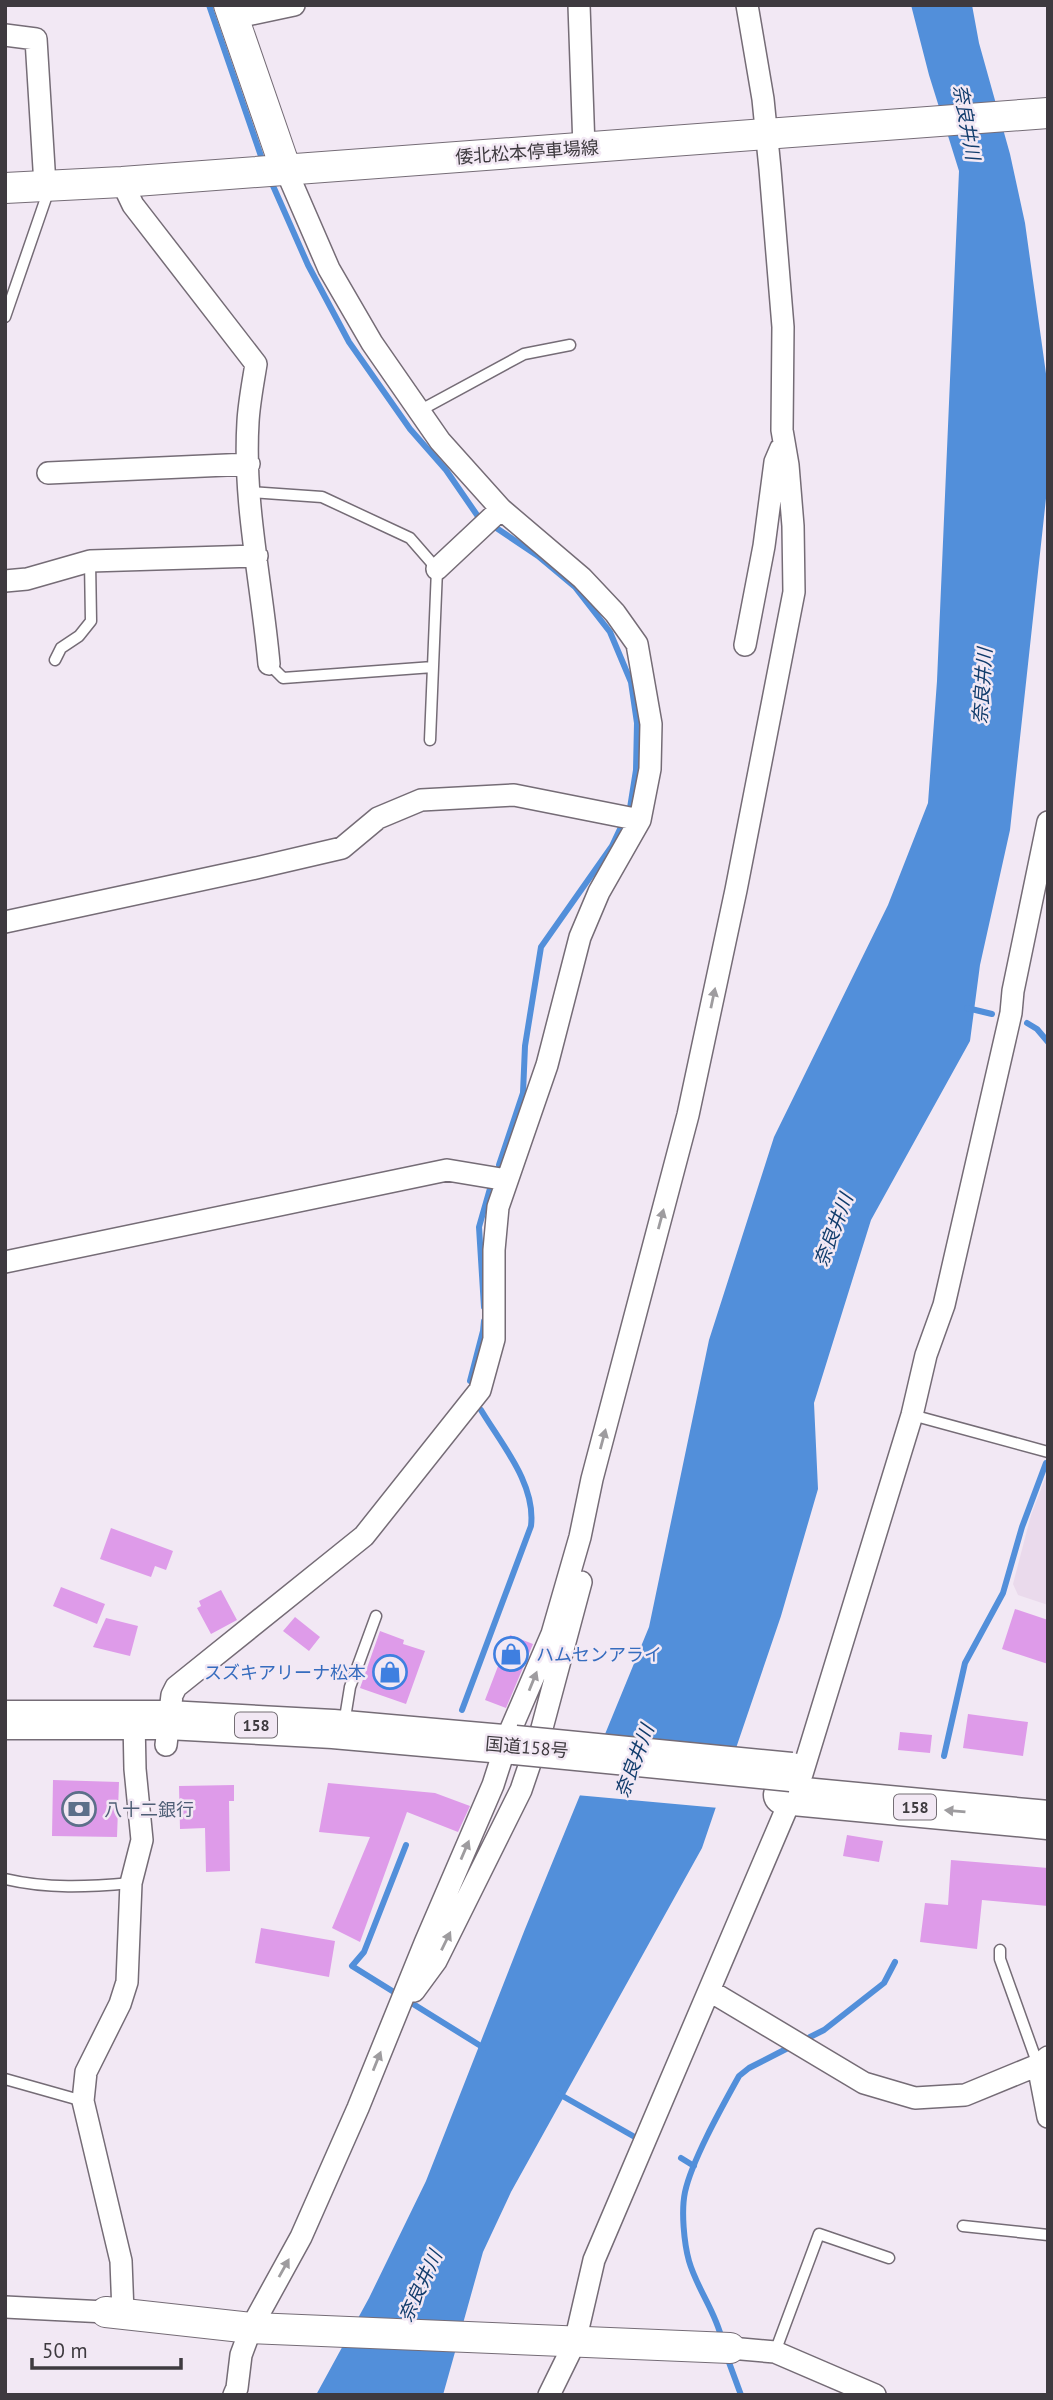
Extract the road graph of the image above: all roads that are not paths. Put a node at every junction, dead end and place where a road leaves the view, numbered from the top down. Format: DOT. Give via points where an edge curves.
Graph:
graph roads {
  1 [pos="294,5"];
  2 [pos="579,5"];
  3 [pos="747,5"];
  4 [pos="231,11"];
  5 [pos="5,35"];
  6 [pos="1048,113"];
  7 [pos="773,134"];
  8 [pos="584,148"];
  9 [pos="274,171"];
  10 [pos="122,182"];
  11 [pos="45,185"];
  12 [pos="5,188"];
  13 [pos="5,317"];
  14 [pos="570,345"];
  15 [pos="419,411"];
  16 [pos="783,444"];
  17 [pos="249,464"];
  18 [pos="48,473"];
  19 [pos="249,492"];
  20 [pos="500,509"];
  21 [pos="257,556"];
  22 [pos="90,561"];
  23 [pos="437,569"];
  24 [pos="5,581"];
  25 [pos="745,645"];
  26 [pos="55,660"];
  27 [pos="269,663"];
  28 [pos="433,667"];
  29 [pos="430,740"];
  30 [pos="640,820"];
  31 [pos="1048,822"];
  32 [pos="5,922"];
  33 [pos="507,1180"];
  34 [pos="5,1262"];
  35 [pos="912,1415"];
  36 [pos="1048,1452"];
  37 [pos="592,1479"];
  38 [pos="376,1616"];
  39 [pos="5,1720"];
  40 [pos="345,1731"];
  41 [pos="150,1732"];
  42 [pos="5,1744"];
  43 [pos="507,1756"];
  44 [pos="792,1784"];
  45 [pos="1048,1797"];
  46 [pos="1048,1820"];
  47 [pos="5,1880"];
  48 [pos="131,1883"];
  49 [pos="1000,1950"];
  50 [pos="710,1991"];
  51 [pos="394,2018"];
  52 [pos="1043,2061"];
  53 [pos="5,2079"];
  54 [pos="83,2101"];
  55 [pos="1048,2117"];
  56 [pos="963,2226"];
  57 [pos="1048,2235"];
  58 [pos="889,2258"];
  59 [pos="5,2307"];
  60 [pos="115,2313"];
  61 [pos="261,2328"];
  62 [pos="565,2342"];
  63 [pos="730,2348"];
  64 [pos="775,2352"];
  65 [pos="234,2395"];
  66 [pos="549,2395"];
  67 [pos="875,2395"];
  1 -- 4 [label="street"];
  2 -- 8 [label="street"];
  3 -- 7 [label="street"];
  4 -- 9 [label="main road"];
  5 -- 11 [label="street" via="36,39"];
  6 -- 7 [label="main road, 倭北松本停車場線"];
  7 -- 8 [label="main road, 倭北松本停車場線"];
  7 -- 16 [label="street" via="783,327"];
  8 -- 9 [label="main road, 倭北松本停車場線"];
  9 -- 10 [label="main road, 倭北松本停車場線"];
  9 -- 15 [label="street" via="372,343"];
  10 -- 11 [label="main road, 倭北松本停車場線"];
  10 -- 17 [label="street" via="133,205 256,364 248,423"];
  11 -- 12 [label="main road, 倭北松本停車場線"];
  11 -- 13 [label="lane" via="46,198"];
  14 -- 15 [label="lane" via="524,354"];
  15 -- 20 [label="street"];
  16 -- 25 [label="street" via="775,461"];
  37 -- 16 [label="street, one-way" via="688,1115 786,642 794,592 793,526"];
  17 -- 18 [label="street"];
  17 -- 19 [label="street"];
  19 -- 21 [label="street"];
  19 -- 23 [label="lane" via="322,497 410,538"];
  20 -- 23 [label="street"];
  20 -- 30 [label="street" via="582,578 615,612 637,644 651,724 650,769"];
  21 -- 22 [label="street"];
  21 -- 27 [label="street"];
  22 -- 24 [label="street"];
  22 -- 26 [label="lane" via="91,621 61,648"];
  23 -- 28 [label="lane"];
  27 -- 28 [label="lane" via="283,678"];
  28 -- 29 [label="lane"];
  30 -- 32 [label="street" via="514,795 421,800 379,818 342,848"];
  30 -- 33 [label="street" via="599,892 580,937 547,1065"];
  31 -- 35 [label="street" via="999,1066"];
  33 -- 34 [label="street" via="447,1170"];
  33 -- 41 [label="street" via="496,1229 494,1339 480,1390 364,1536 176,1687"];
  35 -- 36 [label="lane"];
  35 -- 44 [label="street"];
  43 -- 37 [label="street, one-way" via="552,1634"];
  51 -- 37 [label="street, one-way" via="436,1961 521,1790 546,1716 591,1540"];
  38 -- 40 [label="lane" via="350,1687"];
  39 -- 41 [label="highway, 国道158号 / 158"];
  40 -- 41 [label="highway, 国道158号 / 158"];
  40 -- 43 [label="highway, 国道158号 / 158"];
  41 -- 42 [label="highway, 国道158号 / 158"];
  41 -- 43 [label="highway, 国道158号 / 158" via="328,1752"];
  41 -- 48 [label="street" via="142,1840"];
  43 -- 44 [label="highway, 国道158号 / 158, bridge"];
  51 -- 43 [label="street, one-way"];
  44 -- 45 [label="highway, 国道158号 / 158" via="950,1785"];
  46 -- 44 [label="highway, 国道158号 / 158, one-way"];
  44 -- 50 [label="street"];
  47 -- 48 [label="lane" via="81,1888"];
  48 -- 54 [label="street" via="127,1982 86,2072"];
  49 -- 52 [label="lane"];
  50 -- 52 [label="street" via="864,2083 915,2098 965,2095"];
  50 -- 62 [label="street" via="594,2260"];
  61 -- 51 [label="street, one-way"];
  52 -- 55 [label="street"];
  53 -- 54 [label="lane"];
  54 -- 60 [label="street" via="121,2262"];
  56 -- 57 [label="lane"];
  58 -- 64 [label="lane" via="819,2234"];
  59 -- 60 [label="street"];
  60 -- 61 [label="main road"];
  61 -- 62 [label="main road"];
  61 -- 65 [label="street" via="242,2355"];
  62 -- 63 [label="main road"];
  62 -- 66 [label="street"];
  63 -- 64 [label="street"];
  64 -- 67 [label="street"];
}
